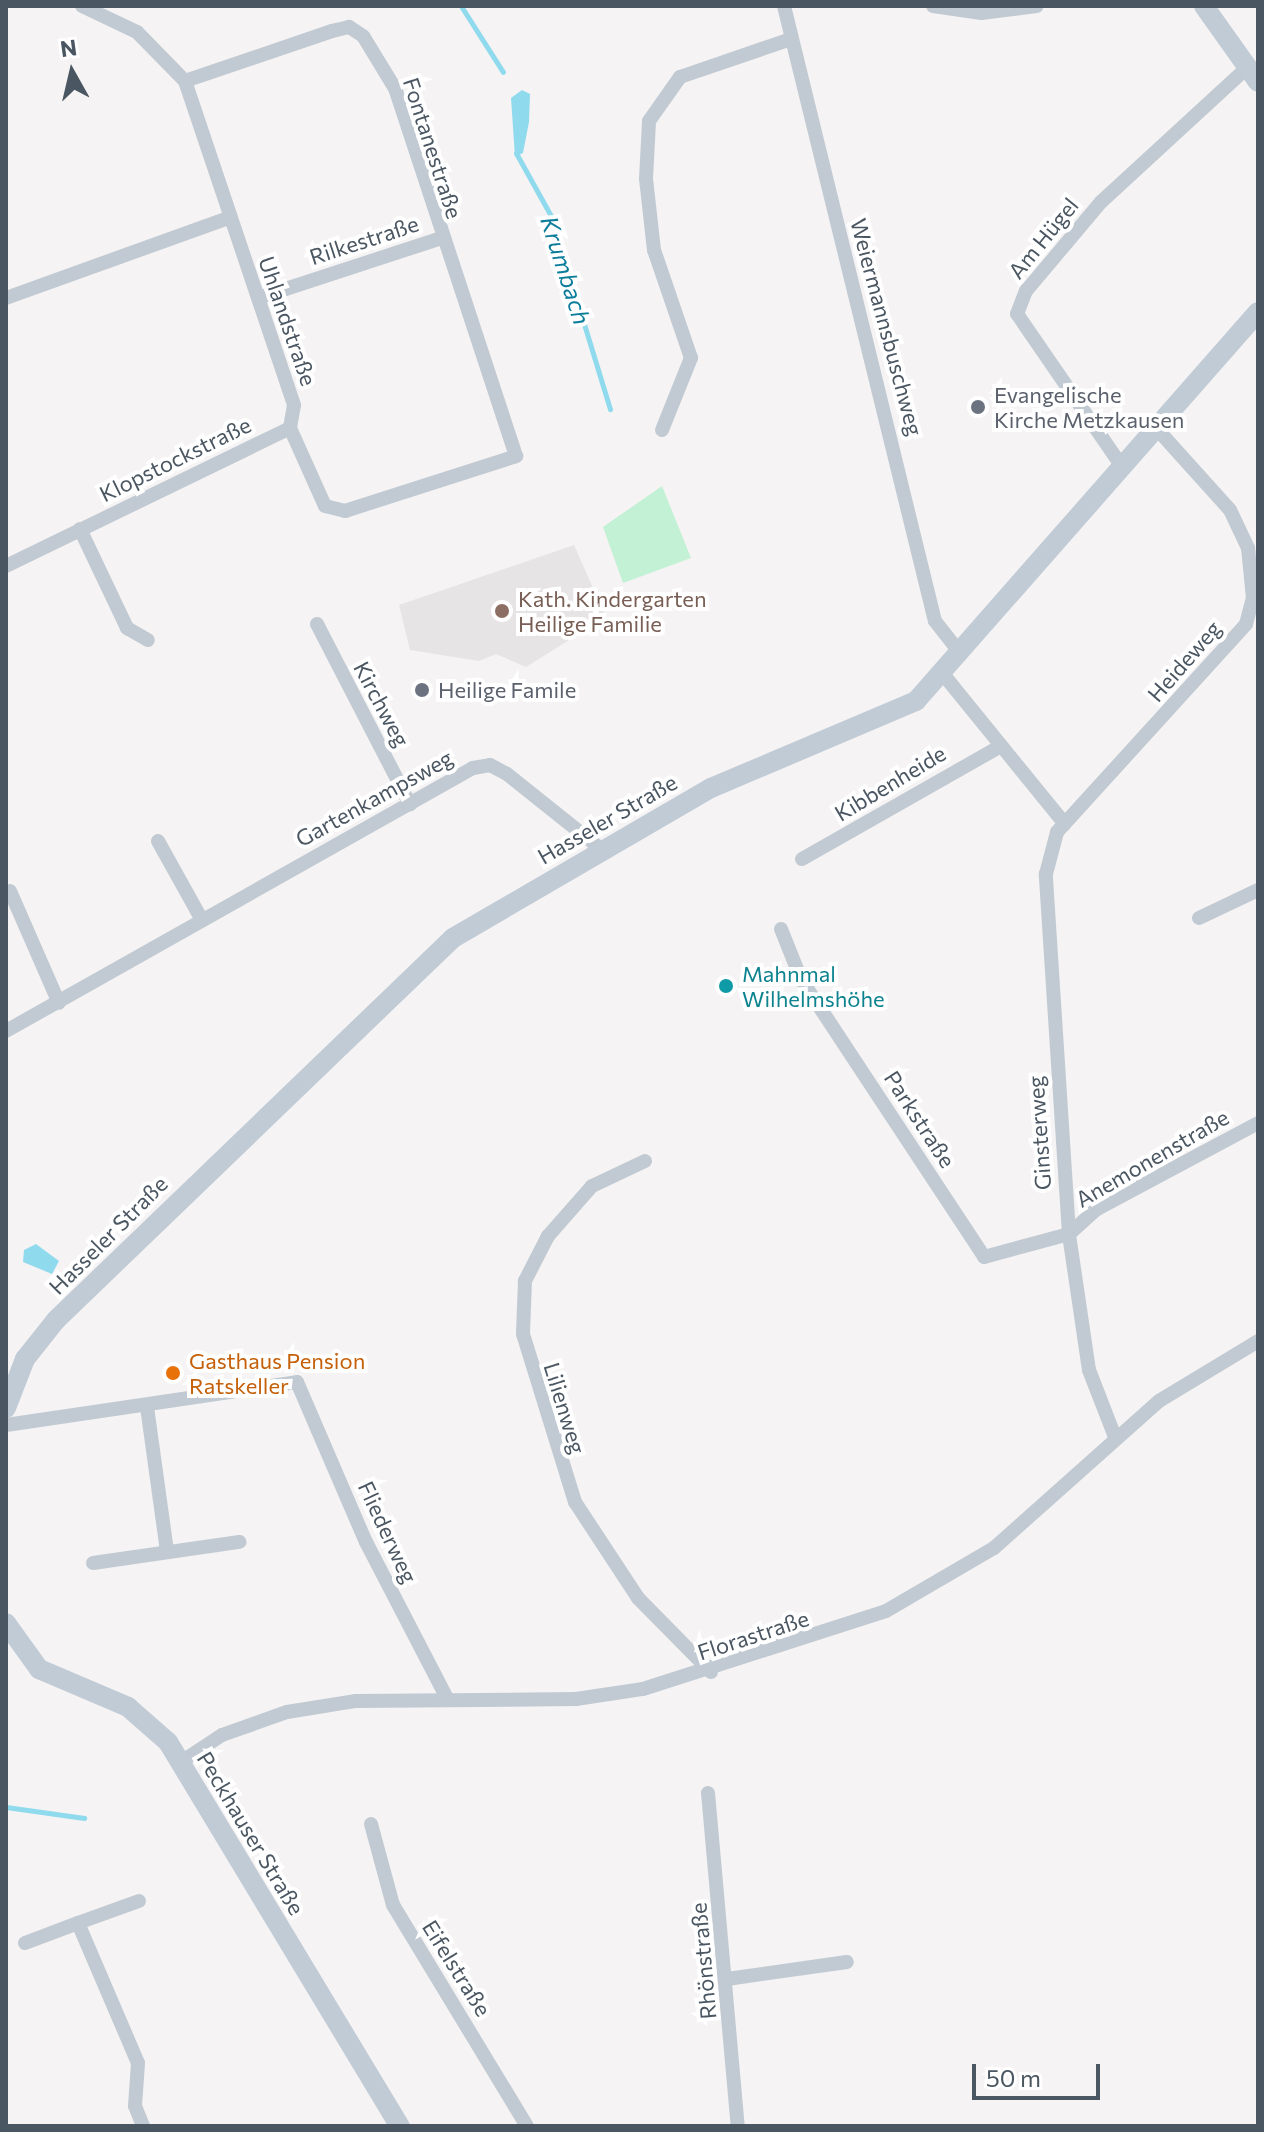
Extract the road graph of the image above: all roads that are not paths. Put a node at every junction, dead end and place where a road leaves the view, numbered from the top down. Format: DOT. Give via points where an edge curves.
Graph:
graph roads {
  1 [pos="82,6"];
  2 [pos="784,6"];
  3 [pos="933,6"];
  4 [pos="1037,6"];
  5 [pos="1204,6"];
  6 [pos="788,40"];
  7 [pos="1253,75"];
  8 [pos="185,81"];
  9 [pos="228,218"];
  10 [pos="439,239"];
  11 [pos="6,298"];
  12 [pos="258,298"];
  13 [pos="1258,312"];
  14 [pos="290,428"];
  15 [pos="1157,429"];
  16 [pos="662,430"];
  17 [pos="516,456"];
  18 [pos="1123,468"];
  19 [pos="80,529"];
  20 [pos="6,566"];
  21 [pos="317,624"];
  22 [pos="148,640"];
  23 [pos="961,654"];
  24 [pos="943,674"];
  25 [pos="1001,746"];
  26 [pos="410,804"];
  27 [pos="1065,824"];
  28 [pos="158,841"];
  29 [pos="601,849"];
  30 [pos="802,859"];
  31 [pos="1258,890"];
  32 [pos="10,891"];
  33 [pos="1199,918"];
  34 [pos="202,920"];
  35 [pos="781,929"];
  36 [pos="59,1003"];
  37 [pos="6,1031"];
  38 [pos="1258,1123"];
  39 [pos="645,1161"];
  40 [pos="1069,1234"];
  41 [pos="1258,1341"];
  42 [pos="8,1395"];
  43 [pos="147,1407"];
  44 [pos="6,1425"];
  45 [pos="1115,1437"];
  46 [pos="239,1542"];
  47 [pos="167,1551"];
  48 [pos="93,1563"];
  49 [pos="6,1623"];
  50 [pos="711,1672"];
  51 [pos="447,1698"];
  52 [pos="181,1762"];
  53 [pos="708,1793"];
  54 [pos="371,1824"];
  55 [pos="139,1901"];
  56 [pos="78,1923"];
  57 [pos="25,1943"];
  58 [pos="847,1962"];
  59 [pos="727,1979"];
  60 [pos="143,2126"];
  61 [pos="400,2126"];
  62 [pos="527,2126"];
  63 [pos="738,2126"];
  1 -- 8 [label="street, Uhlandstraße" via="137,32"];
  2 -- 6 [label="street, Weiermannsbuschweg"];
  3 -- 4 [label="street" via="981,13"];
  5 -- 7 [label="street"];
  6 -- 16 [label="street" via="680,77 649,121 646,179 654,250 691,358"];
  6 -- 23 [label="street, Weiermannsbuschweg" via="888,409 935,621"];
  7 -- 18 [label="street, Am Hügel" via="1101,202 1026,291 1017,314"];
  8 -- 9 [label="street, Uhlandstraße"];
  8 -- 10 [label="street, Fontanestraße" via="349,27 363,36 396,90"];
  9 -- 11 [label="street"];
  9 -- 12 [label="street, Uhlandstraße"];
  10 -- 12 [label="street, Rilkestraße"];
  10 -- 17 [label="street, Fontanestraße"];
  12 -- 14 [label="street, Uhlandstraße" via="294,405"];
  13 -- 15 [label="street, Hasseler Straße"];
  14 -- 17 [label="street, Uhlandstraße" via="325,506 345,511"];
  14 -- 19 [label="street, Klopstockstraße"];
  15 -- 18 [label="street, Hasseler Straße"];
  15 -- 27 [label="street, Heideweg" via="1218,490 1238,526 1252,572 1250,614"];
  18 -- 23 [label="street, Hasseler Straße"];
  19 -- 20 [label="street, Klopstockstraße"];
  19 -- 22 [label="street" via="127,628"];
  21 -- 26 [label="street, Kirchweg"];
  23 -- 24 [label="street, Hasseler Straße"];
  24 -- 25 [label="street"];
  24 -- 29 [label="street, Hasseler Straße" via="884,721 711,788"];
  25 -- 27 [label="street"];
  25 -- 30 [label="street, Kibbenheide"];
  26 -- 29 [label="street, Gartenkampsweg" via="490,765"];
  26 -- 34 [label="street, Gartenkampsweg"];
  27 -- 40 [label="street, Ginsterweg" via="1046,874"];
  28 -- 34 [label="street"];
  29 -- 42 [label="street, Hasseler Straße" via="471,926 423,965 110,1265 40,1339"];
  31 -- 33 [label="street"];
  32 -- 36 [label="street"];
  34 -- 36 [label="street, Gartenkampsweg"];
  35 -- 40 [label="street, Parkstraße" via="801,979 984,1257"];
  36 -- 37 [label="street, Gartenkampsweg"];
  38 -- 40 [label="street, Anemonenstraße" via="1097,1209"];
  39 -- 50 [label="street, Lilienweg" via="592,1186 548,1236 525,1281 523,1334 575,1502 638,1598"];
  40 -- 45 [label="street, Ginsterweg" via="1086,1359"];
  41 -- 45 [label="street, Florastraße"];
  43 -- 44 [label="street"];
  43 -- 47 [label="street"];
  43 -- 51 [label="street, Fliederweg" via="297,1382 366,1542"];
  45 -- 50 [label="street, Florastraße" via="994,1548 947,1580 886,1611"];
  46 -- 47 [label="street"];
  47 -- 48 [label="street"];
  49 -- 52 [label="street, Peckhauser Straße" via="39,1669 128,1707 157,1729"];
  50 -- 51 [label="street, Florastraße" via="576,1699"];
  51 -- 52 [label="street, Florastraße" via="287,1712 222,1735"];
  52 -- 61 [label="street, Peckhauser Straße"];
  53 -- 59 [label="street, Rhönstraße"];
  54 -- 62 [label="street, Eifelstraße" via="393,1905"];
  55 -- 56 [label="street"];
  56 -- 57 [label="street"];
  56 -- 60 [label="street" via="138,2063 135,2106"];
  58 -- 59 [label="street"];
  59 -- 63 [label="street, Rhönstraße"];
}
